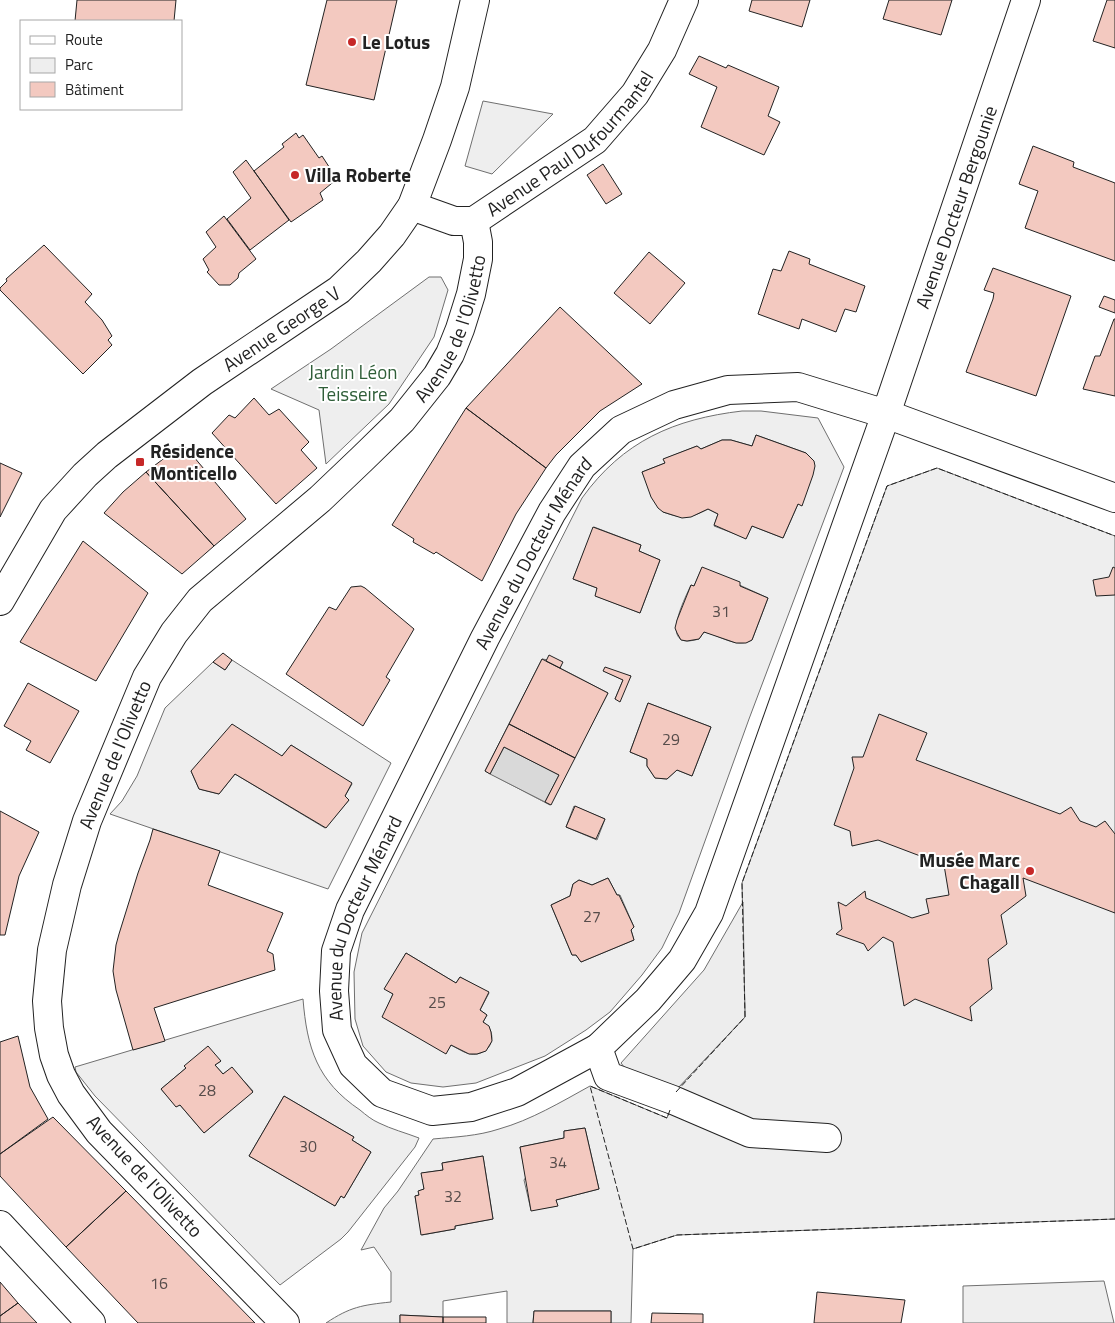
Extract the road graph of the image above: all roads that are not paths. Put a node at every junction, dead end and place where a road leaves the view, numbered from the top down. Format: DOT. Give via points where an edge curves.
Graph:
graph roads {
  1 [pos="475,0"];
  2 [pos="684,0"];
  3 [pos="1026,0"];
  4 [pos="412,206"];
  5 [pos="474,221"];
  6 [pos="886,414"];
  7 [pos="1115,498"];
  8 [pos="0,601"];
  9 [pos="598,1048"];
  10 [pos="827,1138"];
  11 [pos="0,1225"];
  12 [pos="91,1323"];
  13 [pos="285,1323"];
  1 -- 4 [label="street, Avenue George V" via="455,87"];
  2 -- 5 [label="street, Avenue Paul Dufourmantel" via="662,50 635,94 596,140"];
  3 -- 6 [label="street, Avenue Docteur Bergounie"];
  4 -- 5 [label="street, Avenue Paul Dufourmantel" via="454,221"];
  4 -- 8 [label="street, Avenue George V" via="370,261 338,290 202,382 85,475 53,510"];
  5 -- 13 [label="street, Avenue de l'Olivetto" via="478,259 471,294 460,330 437,376 402,420 362,460 200,600 147,678 87,820 52,950 47,1001 49,1028 54,1055 71,1094 99,1132"];
  6 -- 7 [label="street, Avenue du Docteur Ménard"];
  6 -- 9 [label="street, Avenue du Docteur Ménard" via="709,913 682,960 648,1000"];
  6 -- 9 [label="street, Avenue du Docteur Ménard" via="798,387 728,390 674,405 621,430 582,466 552,512 485,638 350,910 336,951 334,991 337,1030 353,1065 382,1093 432,1111 471,1107 517,1092"];
  9 -- 10 [label="street" via="608,1076 750,1133"];
  11 -- 12 [label="street"];
}
